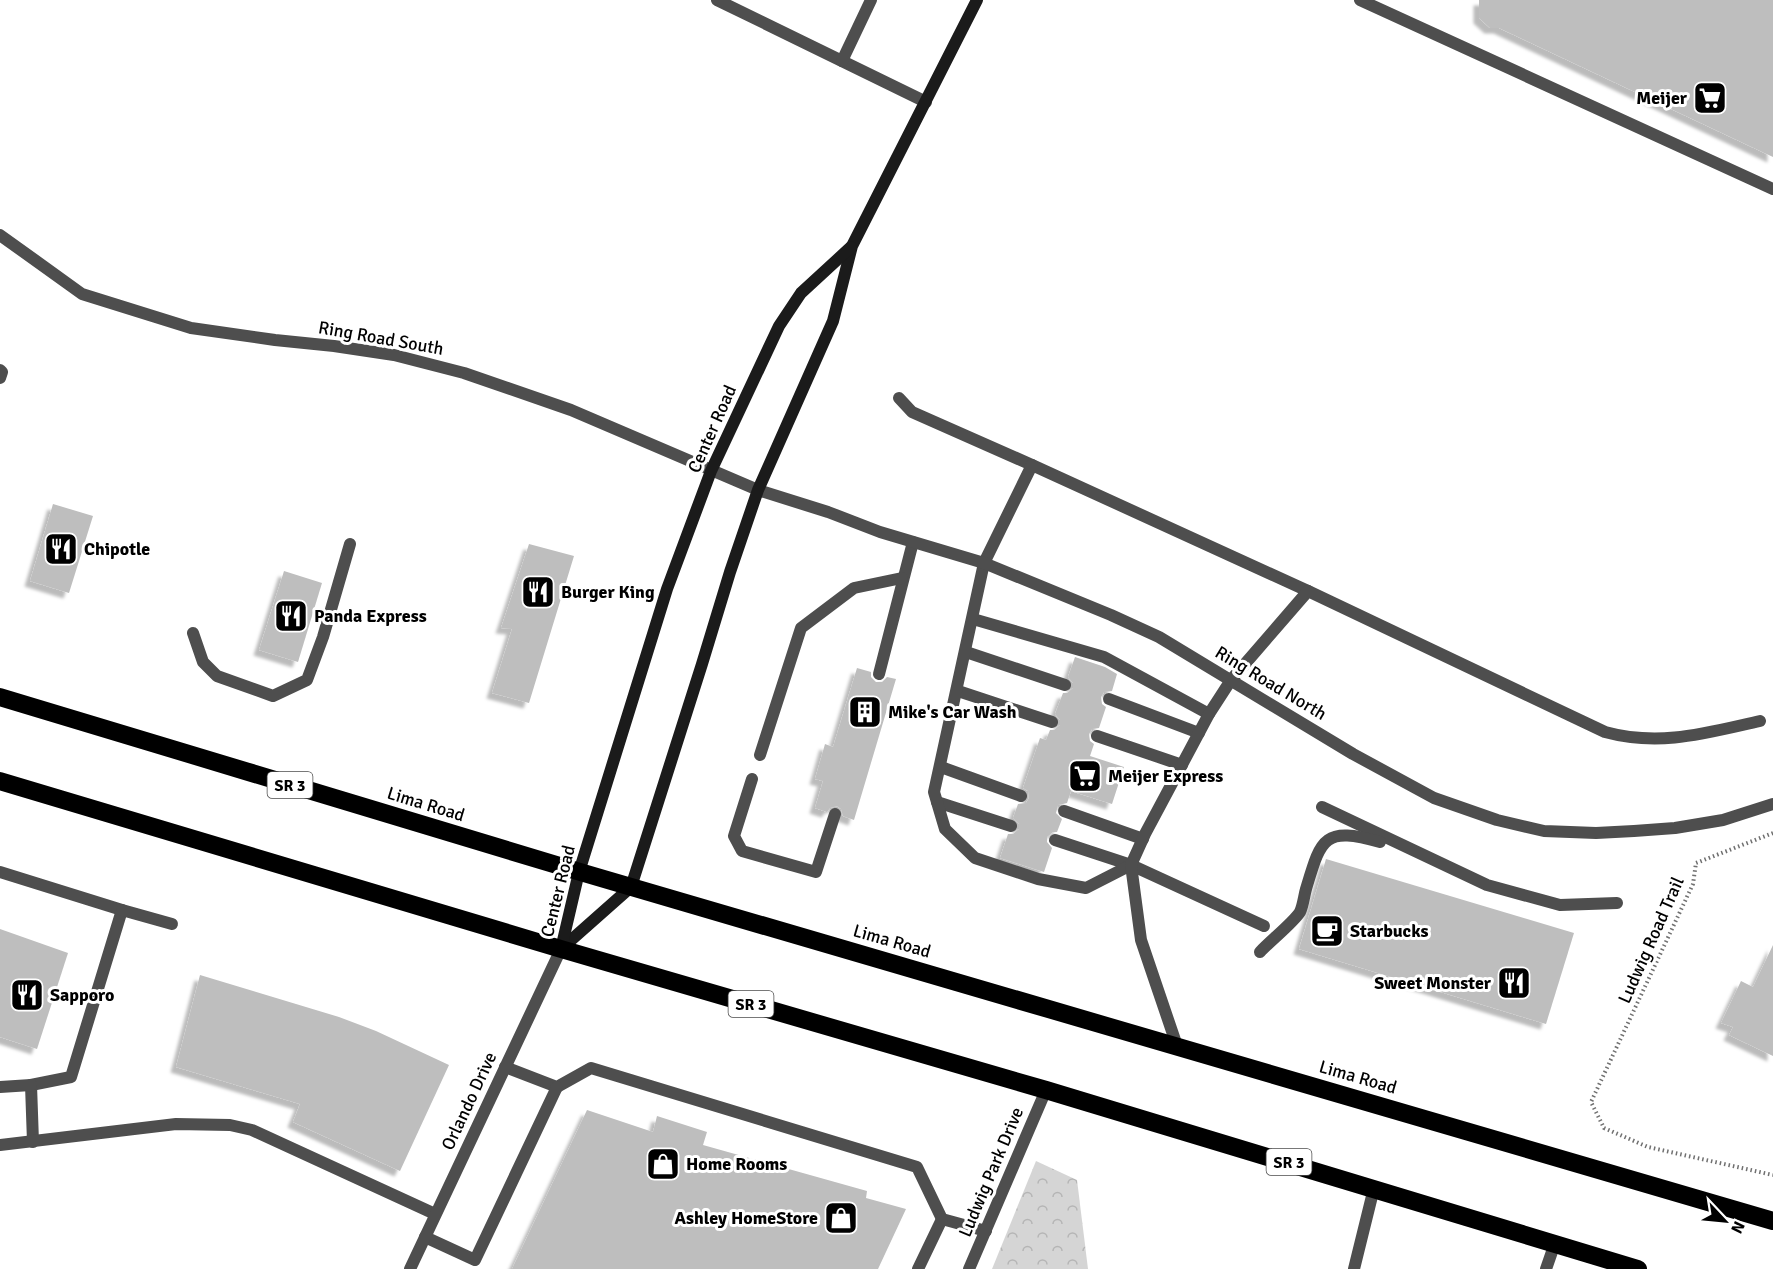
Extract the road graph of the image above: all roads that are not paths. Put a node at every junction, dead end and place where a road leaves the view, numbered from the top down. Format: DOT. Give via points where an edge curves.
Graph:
graph roads {
  1 [pos="717,0"];
  2 [pos="871,0"];
  3 [pos="977,0"];
  4 [pos="1360,0"];
  5 [pos="842,61"];
  6 [pos="926,102"];
  7 [pos="1773,189"];
  8 [pos="0,234"];
  9 [pos="852,246"];
  10 [pos="0,370"];
  11 [pos="0,378"];
  12 [pos="899,398"];
  13 [pos="1032,465"];
  14 [pos="711,471"];
  15 [pos="758,490"];
  16 [pos="913,542"];
  17 [pos="351,544"];
  18 [pos="984,563"];
  19 [pos="902,578"];
  20 [pos="1308,591"];
  21 [pos="974,619"];
  22 [pos="193,633"];
  23 [pos="966,652"];
  24 [pos="879,674"];
  25 [pos="1231,680"];
  26 [pos="1065,685"];
  27 [pos="958,691"];
  28 [pos="0,697"];
  29 [pos="1109,699"];
  30 [pos="1209,714"];
  31 [pos="1760,721"];
  32 [pos="1052,722"];
  33 [pos="1199,732"];
  34 [pos="1096,736"];
  35 [pos="760,755"];
  36 [pos="1182,765"];
  37 [pos="940,767"];
  38 [pos="752,779"];
  39 [pos="0,781"];
  40 [pos="1021,796"];
  41 [pos="937,802"];
  42 [pos="1773,804"];
  43 [pos="1322,807"];
  44 [pos="1064,811"];
  45 [pos="835,814"];
  46 [pos="1011,826"];
  47 [pos="1143,839"];
  48 [pos="1055,840"];
  49 [pos="1407,849"];
  50 [pos="1131,865"];
  51 [pos="0,872"];
  52 [pos="579,872"];
  53 [pos="630,887"];
  54 [pos="1617,903"];
  55 [pos="122,910"];
  56 [pos="172,924"];
  57 [pos="1264,926"];
  58 [pos="561,949"];
  59 [pos="1260,952"];
  60 [pos="1177,1046"];
  61 [pos="505,1068"];
  62 [pos="30,1085"];
  63 [pos="0,1086"];
  64 [pos="557,1087"];
  65 [pos="1046,1090"];
  66 [pos="33,1142"];
  67 [pos="0,1145"];
  68 [pos="1374,1188"];
  69 [pos="435,1214"];
  70 [pos="942,1219"];
  71 [pos="1773,1221"];
  72 [pos="986,1231"];
  73 [pos="425,1237"];
  74 [pos="1555,1243"];
  75 [pos="410,1269"];
  76 [pos="918,1269"];
  77 [pos="969,1269"];
  78 [pos="1354,1269"];
  79 [pos="1546,1269"];
  80 [pos="1638,1269"];
  1 -- 5 [label="street"];
  2 -- 5 [label="street"];
  3 -- 6 [label="street, Center Road"];
  4 -- 7 [label="street"];
  5 -- 6 [label="street"];
  6 -- 9 [label="street, Center Road"];
  8 -- 14 [label="street, Ring Road South" via="82,294 191,328 374,352 464,373 571,410"];
  9 -- 14 [label="street, Center Road" via="801,293 779,326"];
  9 -- 15 [label="street, Center Road" via="833,321"];
  10 -- 11 [label="street"];
  12 -- 13 [label="street" via="912,412"];
  13 -- 18 [label="street"];
  13 -- 20 [label="street"];
  14 -- 15 [label="street, Ring Road South"];
  14 -- 52 [label="street, Center Road" via="667,589"];
  15 -- 16 [label="street, Ring Road North"];
  15 -- 53 [label="street, Center Road"];
  16 -- 18 [label="street, Ring Road North"];
  16 -- 19 [label="street"];
  17 -- 22 [label="street" via="307,680 273,696 217,676 203,662"];
  18 -- 21 [label="street"];
  18 -- 25 [label="street, Ring Road North" via="1159,637"];
  19 -- 24 [label="street"];
  19 -- 35 [label="street" via="854,588 801,628"];
  20 -- 25 [label="street"];
  20 -- 31 [label="street" via="1605,732 1665,740"];
  21 -- 23 [label="street"];
  21 -- 30 [label="street" via="1104,657"];
  23 -- 26 [label="street"];
  23 -- 27 [label="street"];
  25 -- 30 [label="street"];
  25 -- 42 [label="street, Ring Road North" via="1434,798 1544,831 1596,833 1675,828 1723,820"];
  27 -- 32 [label="street"];
  27 -- 37 [label="street"];
  28 -- 52 [label="highway, Lima Road / SR 3"];
  29 -- 33 [label="street"];
  30 -- 33 [label="street"];
  33 -- 36 [label="street"];
  34 -- 36 [label="street"];
  36 -- 47 [label="street"];
  37 -- 40 [label="street"];
  37 -- 41 [label="street" via="934,792"];
  38 -- 45 [label="street" via="734,836 742,851 816,872"];
  39 -- 58 [label="highway, SR 3"];
  41 -- 46 [label="street"];
  41 -- 50 [label="street" via="945,829 975,858 1038,879 1086,888"];
  43 -- 49 [label="street"];
  44 -- 47 [label="street"];
  47 -- 50 [label="street"];
  48 -- 50 [label="street"];
  49 -- 54 [label="street" via="1486,885 1560,905"];
  49 -- 59 [label="street" via="1344,835 1324,843 1317,852 1300,911"];
  50 -- 57 [label="street"];
  50 -- 60 [label="street" via="1141,940"];
  51 -- 55 [label="street"];
  52 -- 53 [label="highway, Lima Road / SR 3"];
  52 -- 58 [label="street, Center Road"];
  53 -- 58 [label="street, Center Road"];
  53 -- 60 [label="highway, Lima Road / SR 3"];
  55 -- 56 [label="street"];
  55 -- 62 [label="street" via="71,1077"];
  58 -- 61 [label="street, Orlando Drive"];
  58 -- 65 [label="highway, SR 3"];
  60 -- 71 [label="highway, Lima Road / SR 3"];
  61 -- 64 [label="street"];
  61 -- 69 [label="street, Orlando Drive"];
  62 -- 63 [label="street"];
  62 -- 66 [label="street"];
  64 -- 70 [label="street" via="591,1068 917,1167"];
  64 -- 73 [label="street" via="475,1260"];
  65 -- 68 [label="highway, SR 3"];
  65 -- 72 [label="street, Ludwig Park Drive"];
  66 -- 67 [label="street"];
  66 -- 69 [label="street" via="176,1124 230,1125 252,1130"];
  68 -- 74 [label="highway, SR 3"];
  68 -- 78 [label="street"];
  69 -- 73 [label="street, Orlando Drive"];
  70 -- 72 [label="street"];
  70 -- 76 [label="street"];
  72 -- 77 [label="street, Ludwig Park Drive"];
  73 -- 75 [label="street, Orlando Drive"];
  74 -- 79 [label="street"];
  74 -- 80 [label="highway, SR 3"];
}
